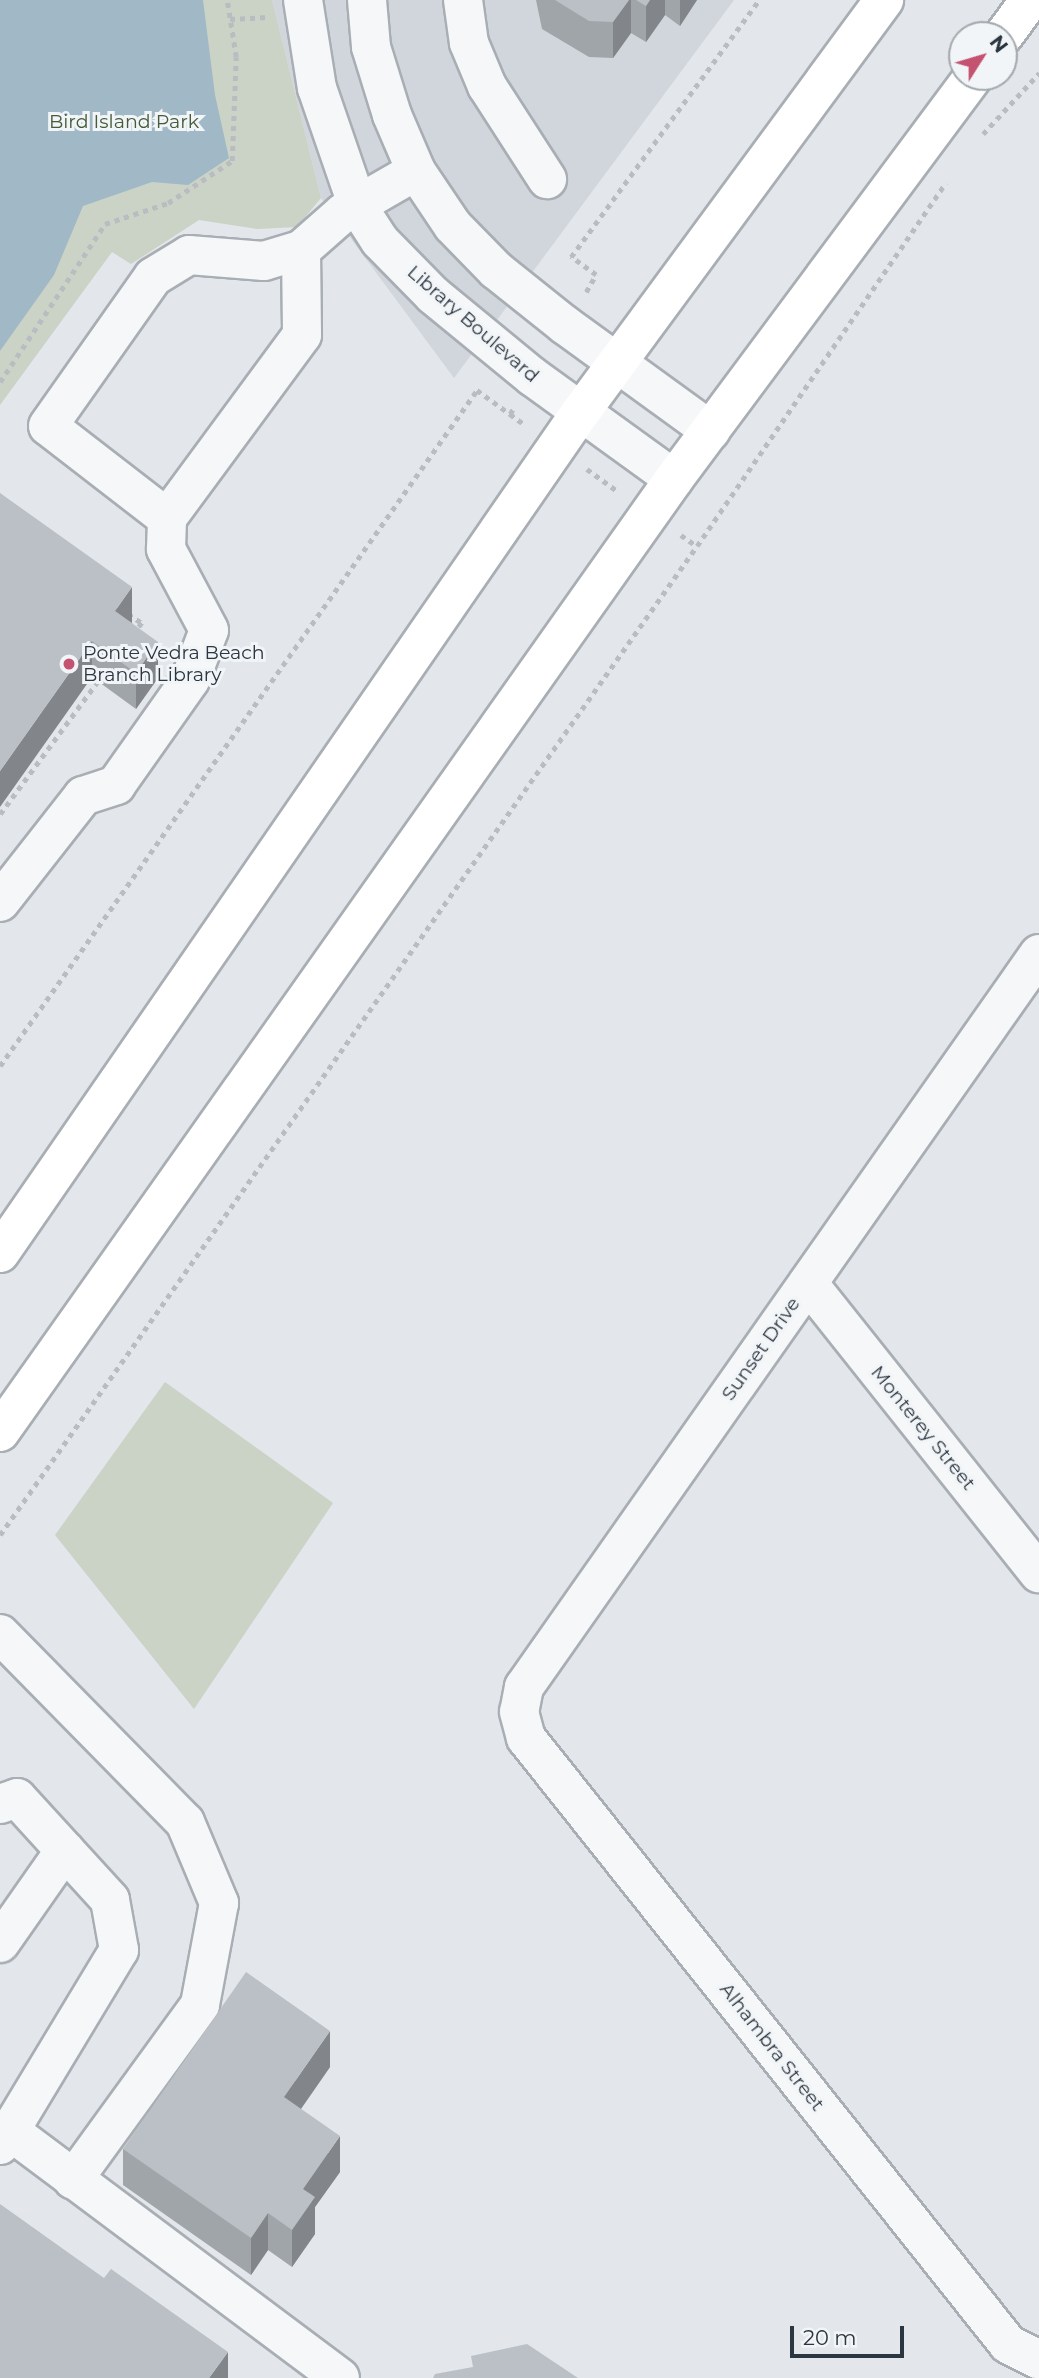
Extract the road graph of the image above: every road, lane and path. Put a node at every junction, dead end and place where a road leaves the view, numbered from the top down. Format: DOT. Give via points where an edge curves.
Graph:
graph roads {
  1 [pos="227,0"];
  2 [pos="366,0"];
  3 [pos="463,0"];
  4 [pos="759,0"];
  5 [pos="884,0"];
  6 [pos="1030,0"];
  7 [pos="288,8"];
  8 [pos="230,19"];
  9 [pos="1014,21"];
  10 [pos="963,91"];
  11 [pos="416,171"];
  12 [pos="547,179"];
  13 [pos="358,207"];
  14 [pos="301,250"];
  15 [pos="565,325"];
  16 [pos="618,364"];
  17 [pos="533,377"];
  18 [pos="0,382"];
  19 [pos="580,413"];
  20 [pos="711,431"];
  21 [pos="674,479"];
  22 [pos="167,518"];
  23 [pos="697,546"];
  24 [pos="120,608"];
  25 [pos="128,642"];
  26 [pos="98,681"];
  27 [pos="0,814"];
  28 [pos="5,883"];
  29 [pos="1039,954"];
  30 [pos="0,1066"];
  31 [pos="0,1253"];
  32 [pos="808,1283"];
  33 [pos="0,1432"];
  34 [pos="0,1535"];
  35 [pos="1039,1573"];
  36 [pos="0,1634"];
  37 [pos="537,1751"];
  38 [pos="0,1804"];
  39 [pos="65,1850"];
  40 [pos="0,1943"];
  41 [pos="5,2138"];
  42 [pos="73,2180"];
  43 [pos="1023,2352"];
  44 [pos="340,2378"];
  1 -- 8 [label="path"];
  2 -- 11 [label="street" via="371,47"];
  3 -- 12 [label="street" via="469,43 487,86"];
  4 -- 15 [label="path" via="571,257 596,275"];
  5 -- 16 [label="main road"];
  6 -- 9 [label="main road"];
  7 -- 8 [label="path"];
  7 -- 13 [label="street, Library Boulevard"];
  8 -- 18 [label="path" via="236,57 232,161 168,203 105,224"];
  10 -- 20 [label="main road"];
  11 -- 13 [label="street"];
  11 -- 15 [label="street" via="453,226 496,270"];
  13 -- 14 [label="street" via="343,213"];
  13 -- 17 [label="street, Library Boulevard" via="380,241 433,295"];
  14 -- 22 [label="street" via="302,335"];
  14 -- 22 [label="street" via="264,261 188,255 153,277 48,426"];
  15 -- 16 [label="street"];
  16 -- 19 [label="main road"];
  16 -- 20 [label="street"];
  17 -- 19 [label="street, Library Boulevard"];
  17 -- 30 [label="path" via="510,414 477,390"];
  19 -- 21 [label="street, Library Boulevard"];
  19 -- 31 [label="main road"];
  20 -- 21 [label="main road"];
  21 -- 33 [label="main road"];
  22 -- 28 [label="street" via="166,549 209,630 190,680 116,785 83,796"];
  23 -- 34 [label="path"];
  24 -- 25 [label="path" via="142,623"];
  26 -- 27 [label="path"];
  29 -- 32 [label="street, Sunset Drive"];
  32 -- 35 [label="street, Monterey Street"];
  32 -- 37 [label="street, Sunset Drive" via="524,1687 519,1713 526,1738"];
  36 -- 42 [label="street" via="185,1822 219,1903 200,2005"];
  37 -- 43 [label="street, Alhambra Street"];
  38 -- 39 [label="street" via="17,1798"];
  39 -- 40 [label="street"];
  39 -- 41 [label="street" via="110,1900 118,1950"];
  41 -- 42 [label="street"];
  42 -- 44 [label="street"];
}
